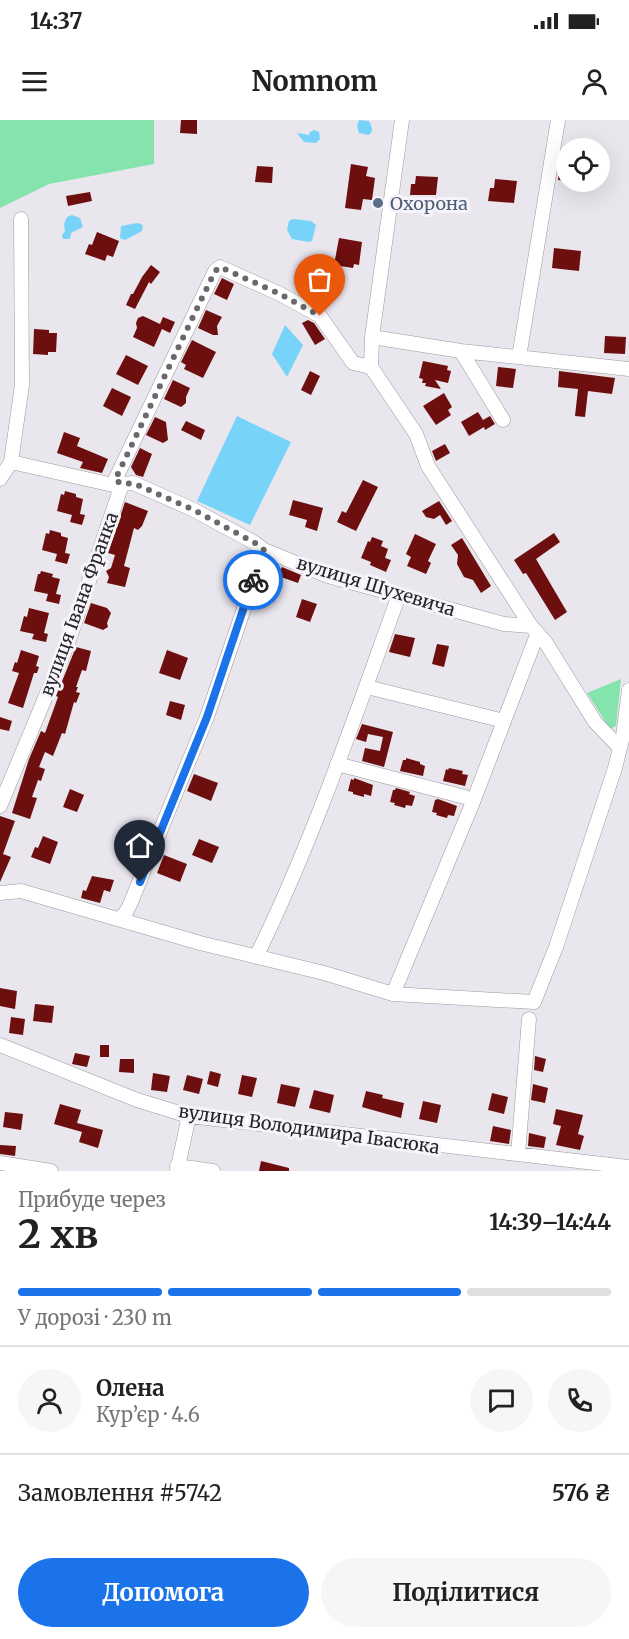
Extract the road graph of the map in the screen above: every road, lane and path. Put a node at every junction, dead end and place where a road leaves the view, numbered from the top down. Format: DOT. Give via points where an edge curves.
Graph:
graph roads {
  1 [pos="402,120"];
  2 [pos="558,120"];
  3 [pos="21,219"];
  4 [pos="372,337"];
  5 [pos="461,351"];
  6 [pos="519,357"];
  7 [pos="371,367"];
  8 [pos="629,369"];
  9 [pos="503,420"];
  10 [pos="12,462"];
  11 [pos="0,479"];
  12 [pos="122,484"];
  13 [pos="264,550"];
  14 [pos="399,595"];
  15 [pos="534,630"];
  16 [pos="367,687"];
  17 [pos="629,690"];
  18 [pos="504,721"];
  19 [pos="620,748"];
  20 [pos="337,764"];
  21 [pos="465,797"];
  22 [pos="0,806"];
  23 [pos="0,892"];
  24 [pos="117,919"];
  25 [pos="256,957"];
  26 [pos="393,994"];
  27 [pos="529,1019"];
  28 [pos="0,1045"];
  29 [pos="189,1116"];
  30 [pos="518,1154"];
  31 [pos="0,1163"];
  32 [pos="629,1167"];
  33 [pos="177,1168"];
  34 [pos="51,1171"];
  35 [pos="213,1171"];
  1 -- 4 [label="street"];
  2 -- 6 [label="street"];
  3 -- 10 [label="street" via="22,385"];
  4 -- 5 [label="street"];
  4 -- 7 [label="street"];
  5 -- 6 [label="street"];
  5 -- 9 [label="street"];
  6 -- 8 [label="street"];
  7 -- 12 [label="street, вулиця Івана Франка" via="353,363 320,316 220,267 115,480"];
  7 -- 15 [label="street" via="416,434 428,466"];
  10 -- 11 [label="street"];
  10 -- 12 [label="street, вулиця Шухевича"];
  12 -- 13 [label="street, вулиця Шухевича" via="133,483 194,510"];
  12 -- 22 [label="street, вулиця Івана Франка" via="68,643"];
  13 -- 14 [label="street, вулиця Шухевича" via="328,576"];
  13 -- 24 [label="street" via="207,717 132,902 122,918"];
  14 -- 15 [label="street, вулиця Шухевича"];
  14 -- 16 [label="street"];
  15 -- 18 [label="street"];
  15 -- 19 [label="street" via="595,722"];
  16 -- 18 [label="street"];
  16 -- 20 [label="street"];
  17 -- 19 [label="street"];
  18 -- 26 [label="street"];
  19 -- 26 [label="street" via="556,947 534,1002"];
  20 -- 21 [label="street"];
  20 -- 25 [label="street" via="278,913"];
  23 -- 24 [label="street" via="21,891"];
  24 -- 25 [label="street"];
  25 -- 26 [label="street"];
  27 -- 30 [label="street"];
  28 -- 29 [label="street, вулиця Володимира Івасюка" via="137,1100"];
  29 -- 30 [label="street, вулиця Володимира Івасюка"];
  29 -- 33 [label="street"];
  30 -- 32 [label="street, вулиця Володимира Івасюка"];
  31 -- 34 [label="street"];
  33 -- 35 [label="street"];
}
